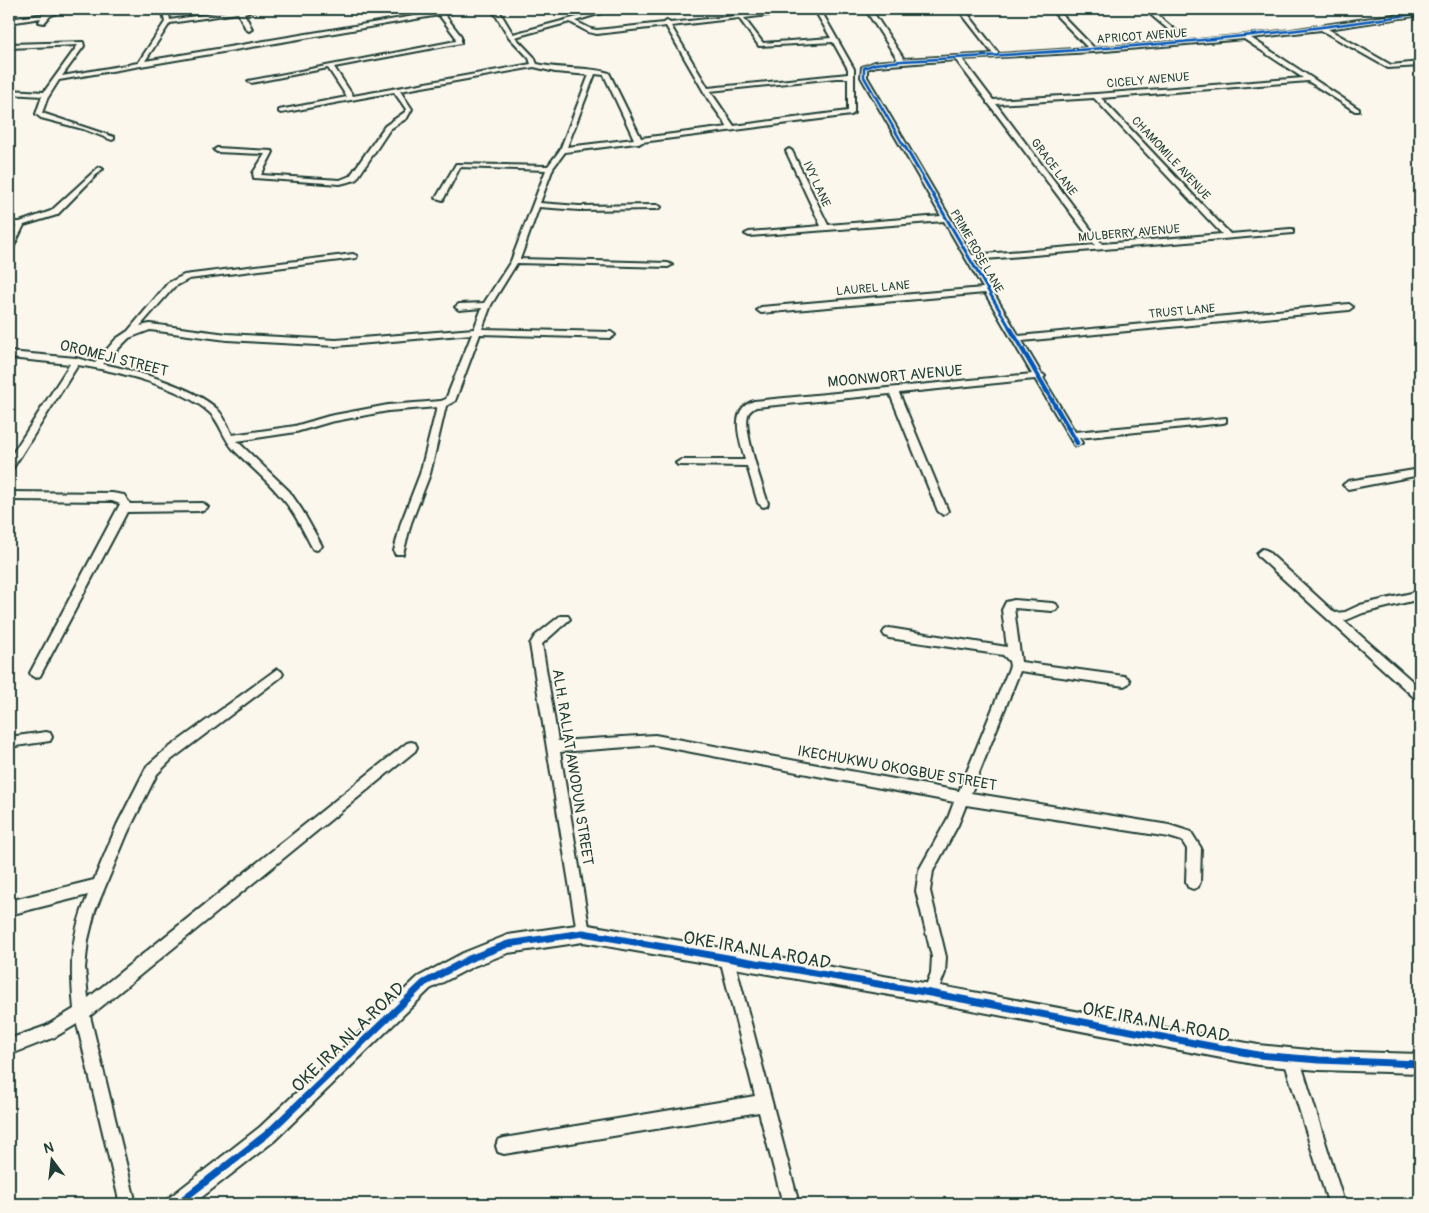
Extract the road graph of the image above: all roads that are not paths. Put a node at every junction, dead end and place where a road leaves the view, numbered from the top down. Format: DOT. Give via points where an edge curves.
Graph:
graph roads {
  1 [pos="62,9"];
  2 [pos="165,9"];
  3 [pos="257,9"];
  4 [pos="464,9"];
  5 [pos="495,9"];
  6 [pos="612,9"];
  7 [pos="812,9"];
  8 [pos="817,9"];
  9 [pos="868,9"];
  10 [pos="961,9"];
  11 [pos="1054,9"];
  12 [pos="1147,9"];
  13 [pos="53,10"];
  14 [pos="240,11"];
  15 [pos="440,13"];
  16 [pos="1420,13"];
  17 [pos="45,16"];
  18 [pos="740,16"];
  19 [pos="570,20"];
  20 [pos="9,21"];
  21 [pos="168,22"];
  22 [pos="667,23"];
  23 [pos="41,24"];
  24 [pos="1322,28"];
  25 [pos="249,29"];
  26 [pos="511,36"];
  27 [pos="1245,37"];
  28 [pos="834,40"];
  29 [pos="1187,44"];
  30 [pos="9,46"];
  31 [pos="1093,50"];
  32 [pos="997,55"];
  33 [pos="958,58"];
  34 [pos="902,61"];
  35 [pos="140,64"];
  36 [pos="534,64"];
  37 [pos="1420,64"];
  38 [pos="330,66"];
  39 [pos="864,68"];
  40 [pos="592,73"];
  41 [pos="851,76"];
  42 [pos="58,78"];
  43 [pos="1308,79"];
  44 [pos="251,80"];
  45 [pos="396,90"];
  46 [pos="706,90"];
  47 [pos="9,92"];
  48 [pos="45,94"];
  49 [pos="1096,96"];
  50 [pos="351,98"];
  51 [pos="989,102"];
  52 [pos="1357,110"];
  53 [pos="281,111"];
  54 [pos="732,128"];
  55 [pos="112,138"];
  56 [pos="639,142"];
  57 [pos="217,150"];
  58 [pos="563,150"];
  59 [pos="789,152"];
  60 [pos="550,168"];
  61 [pos="99,169"];
  62 [pos="440,198"];
  63 [pos="536,205"];
  64 [pos="657,207"];
  65 [pos="947,218"];
  66 [pos="9,224"];
  67 [pos="21,224"];
  68 [pos="825,227"];
  69 [pos="1290,231"];
  70 [pos="749,234"];
  71 [pos="1229,237"];
  72 [pos="1100,246"];
  73 [pos="9,248"];
  74 [pos="353,256"];
  75 [pos="969,258"];
  76 [pos="515,261"];
  77 [pos="668,265"];
  78 [pos="988,290"];
  79 [pos="487,305"];
  80 [pos="459,307"];
  81 [pos="1349,307"];
  82 [pos="760,310"];
  83 [pos="131,331"];
  84 [pos="476,331"];
  85 [pos="611,335"];
  86 [pos="1018,339"];
  87 [pos="9,355"];
  88 [pos="76,361"];
  89 [pos="96,366"];
  90 [pos="1040,376"];
  91 [pos="893,390"];
  92 [pos="442,404"];
  93 [pos="1223,420"];
  94 [pos="230,439"];
  95 [pos="681,463"];
  96 [pos="751,463"];
  97 [pos="9,466"];
  98 [pos="1420,472"];
  99 [pos="1348,485"];
  100 [pos="9,496"];
  101 [pos="763,504"];
  102 [pos="202,507"];
  103 [pos="124,508"];
  104 [pos="943,511"];
  105 [pos="316,546"];
  106 [pos="399,551"];
  107 [pos="1262,553"];
  108 [pos="1420,595"];
  109 [pos="1052,607"];
  110 [pos="1333,618"];
  111 [pos="564,619"];
  112 [pos="889,633"];
  113 [pos="1015,662"];
  114 [pos="36,673"];
  115 [pos="277,674"];
  116 [pos="1124,681"];
  117 [pos="1420,695"];
  118 [pos="46,737"];
  119 [pos="9,742"];
  120 [pos="411,747"];
  121 [pos="554,747"];
  122 [pos="962,798"];
  123 [pos="1193,882"];
  124 [pos="99,885"];
  125 [pos="9,908"];
  126 [pos="582,934"];
  127 [pos="727,959"];
  128 [pos="930,993"];
  129 [pos="82,1013"];
  130 [pos="9,1047"];
  131 [pos="1292,1060"];
  132 [pos="1420,1064"];
  133 [pos="763,1103"];
  134 [pos="504,1146"];
  135 [pos="1334,1196"];
  136 [pos="128,1204"];
  137 [pos="177,1204"];
  138 [pos="791,1204"];
  1 -- 13 [label="street"];
  2 -- 21 [label="street"];
  3 -- 14 [label="street"];
  4 -- 15 [label="street"];
  5 -- 26 [label="street"];
  6 -- 19 [label="street"];
  7 -- 18 [label="street"];
  8 -- 28 [label="street"];
  9 -- 34 [label="street"];
  10 -- 32 [label="street"];
  11 -- 31 [label="street"];
  12 -- 29 [label="street"];
  13 -- 17 [label="street"];
  14 -- 21 [label="street"];
  14 -- 25 [label="street"];
  15 -- 35 [label="street"];
  15 -- 38 [label="street" via="459,42"];
  16 -- 24 [label="street, APRICOT AVENUE"];
  17 -- 20 [label="street"];
  17 -- 23 [label="street"];
  18 -- 22 [label="street"];
  18 -- 28 [label="street" via="761,45"];
  19 -- 22 [label="street" via="597,32"];
  19 -- 26 [label="street"];
  21 -- 35 [label="street"];
  22 -- 46 [label="street"];
  24 -- 27 [label="street, APRICOT AVENUE"];
  24 -- 37 [label="street" via="1390,67"];
  26 -- 36 [label="street"];
  27 -- 29 [label="street, APRICOT AVENUE"];
  27 -- 43 [label="street"];
  28 -- 41 [label="street"];
  29 -- 31 [label="street, APRICOT AVENUE"];
  30 -- 42 [label="street" via="81,43"];
  31 -- 32 [label="street, APRICOT AVENUE"];
  32 -- 33 [label="street, APRICOT AVENUE"];
  33 -- 34 [label="street, APRICOT AVENUE"];
  33 -- 51 [label="street, GRACE LANE"];
  34 -- 39 [label="street, APRICOT AVENUE"];
  35 -- 42 [label="street"];
  36 -- 40 [label="street" via="555,70"];
  36 -- 45 [label="street"];
  38 -- 44 [label="street"];
  38 -- 50 [label="street"];
  39 -- 65 [label="street, PRIME ROSE LANE" via="864,77"];
  40 -- 56 [label="street" via="607,74"];
  40 -- 58 [label="street"];
  41 -- 46 [label="street"];
  41 -- 54 [label="street" via="852,112 849,114"];
  42 -- 48 [label="street"];
  43 -- 49 [label="street, CICELY AVENUE"];
  43 -- 52 [label="street"];
  45 -- 50 [label="street"];
  45 -- 57 [label="street" via="409,109 406,116 391,124 349,180 261,177 257,173 270,152"];
  46 -- 54 [label="street"];
  47 -- 48 [label="street"];
  48 -- 55 [label="street" via="38,109 43,117"];
  49 -- 51 [label="street, CICELY AVENUE"];
  49 -- 71 [label="street, CHAMOMILE AVENUE"];
  50 -- 53 [label="street"];
  51 -- 72 [label="street, GRACE LANE"];
  54 -- 56 [label="street"];
  56 -- 58 [label="street"];
  58 -- 60 [label="street"];
  59 -- 68 [label="street, IVY LANE"];
  60 -- 62 [label="street" via="458,165"];
  60 -- 63 [label="street"];
  61 -- 67 [label="street" via="54,213"];
  63 -- 64 [label="street"];
  63 -- 76 [label="street"];
  65 -- 68 [label="street"];
  65 -- 75 [label="street, PRIME ROSE LANE"];
  66 -- 67 [label="street"];
  67 -- 73 [label="street"];
  68 -- 70 [label="street"];
  69 -- 71 [label="street, MULBERRY AVENUE"];
  71 -- 72 [label="street, MULBERRY AVENUE"];
  72 -- 75 [label="street, MULBERRY AVENUE"];
  74 -- 83 [label="street" via="187,277 170,285"];
  75 -- 78 [label="street, PRIME ROSE LANE"];
  76 -- 77 [label="street"];
  76 -- 79 [label="street"];
  78 -- 82 [label="street, LAUREL LANE"];
  78 -- 86 [label="street, PRIME ROSE LANE"];
  79 -- 80 [label="street"];
  79 -- 84 [label="street"];
  81 -- 86 [label="street, TRUST LANE"];
  83 -- 84 [label="street" via="160,327 227,337 336,343"];
  83 -- 89 [label="street"];
  84 -- 85 [label="street"];
  84 -- 92 [label="street" via="450,401"];
  86 -- 90 [label="street, PRIME ROSE LANE"];
  87 -- 88 [label="street, OROMEJI STREET"];
  88 -- 89 [label="street, OROMEJI STREET"];
  88 -- 97 [label="street"];
  89 -- 94 [label="street, OROMEJI STREET" via="162,382 212,410 220,418"];
  90 -- 91 [label="street, MOONWORT AVENUE"];
  90 -- 93 [label="street, PRIME ROSE LANE" via="1075,439"];
  91 -- 96 [label="street, MOONWORT AVENUE" via="754,404 742,417"];
  91 -- 104 [label="street"];
  92 -- 94 [label="street" via="388,408 328,419 296,429"];
  92 -- 106 [label="street" via="425,474"];
  94 -- 105 [label="street, OROMEJI STREET" via="286,495"];
  95 -- 96 [label="street"];
  96 -- 101 [label="street"];
  98 -- 99 [label="street"];
  100 -- 103 [label="street" via="112,497 120,498 125,503"];
  102 -- 103 [label="street"];
  103 -- 114 [label="street"];
  107 -- 110 [label="street"];
  108 -- 110 [label="street"];
  109 -- 113 [label="street" via="1010,605"];
  110 -- 117 [label="street"];
  111 -- 121 [label="street, ALH. RALIAT AWODUN STREET" via="536,644"];
  112 -- 113 [label="street" via="1006,651"];
  113 -- 116 [label="street"];
  113 -- 122 [label="street"];
  115 -- 124 [label="street" via="152,770 122,828"];
  118 -- 119 [label="street"];
  120 -- 129 [label="street"];
  121 -- 122 [label="street, IKECHUKWU OKOGBUE STREET" via="656,740"];
  121 -- 126 [label="street, ALH. RALIAT AWODUN STREET"];
  122 -- 123 [label="street, IKECHUKWU OKOGBUE STREET" via="1186,836 1194,848"];
  122 -- 128 [label="street" via="926,870 923,891 938,957 938,973"];
  124 -- 125 [label="street"];
  124 -- 129 [label="street" via="81,940 78,968"];
  126 -- 127 [label="street, OKE IRA NLA ROAD"];
  126 -- 137 [label="street, OKE IRA NLA ROAD" via="508,944 469,958 424,983 266,1134"];
  127 -- 128 [label="street, OKE IRA NLA ROAD"];
  127 -- 133 [label="street"];
  128 -- 131 [label="street, OKE IRA NLA ROAD"];
  129 -- 130 [label="street" via="50,1032"];
  129 -- 136 [label="street"];
  131 -- 132 [label="street, OKE IRA NLA ROAD"];
  131 -- 135 [label="street"];
  133 -- 134 [label="street"];
  133 -- 138 [label="street"];
}
